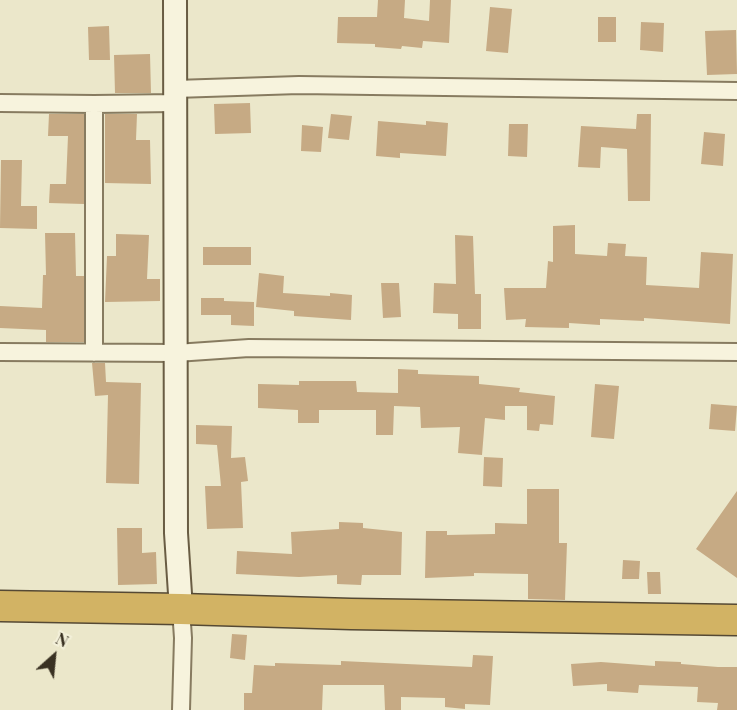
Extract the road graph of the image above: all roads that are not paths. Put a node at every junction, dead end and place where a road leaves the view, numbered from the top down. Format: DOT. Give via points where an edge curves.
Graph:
graph roads {
  1 [pos="175,0"];
  2 [pos="737,91"];
  3 [pos="175,96"];
  4 [pos="0,103"];
  5 [pos="94,104"];
  6 [pos="0,352"];
  7 [pos="737,352"];
  8 [pos="94,353"];
  9 [pos="176,353"];
  10 [pos="0,606"];
  11 [pos="181,609"];
  12 [pos="737,620"];
  13 [pos="180,710"];
  1 -- 3 [label="street"];
  2 -- 3 [label="street" via="299,85"];
  3 -- 5 [label="street"];
  3 -- 9 [label="street"];
  4 -- 5 [label="street"];
  5 -- 8 [label="street"];
  6 -- 8 [label="street"];
  7 -- 9 [label="street" via="249,348"];
  8 -- 9 [label="street"];
  9 -- 11 [label="street" via="176,533"];
  10 -- 11 [label="highway"];
  11 -- 12 [label="highway"];
  11 -- 13 [label="street"];
}
